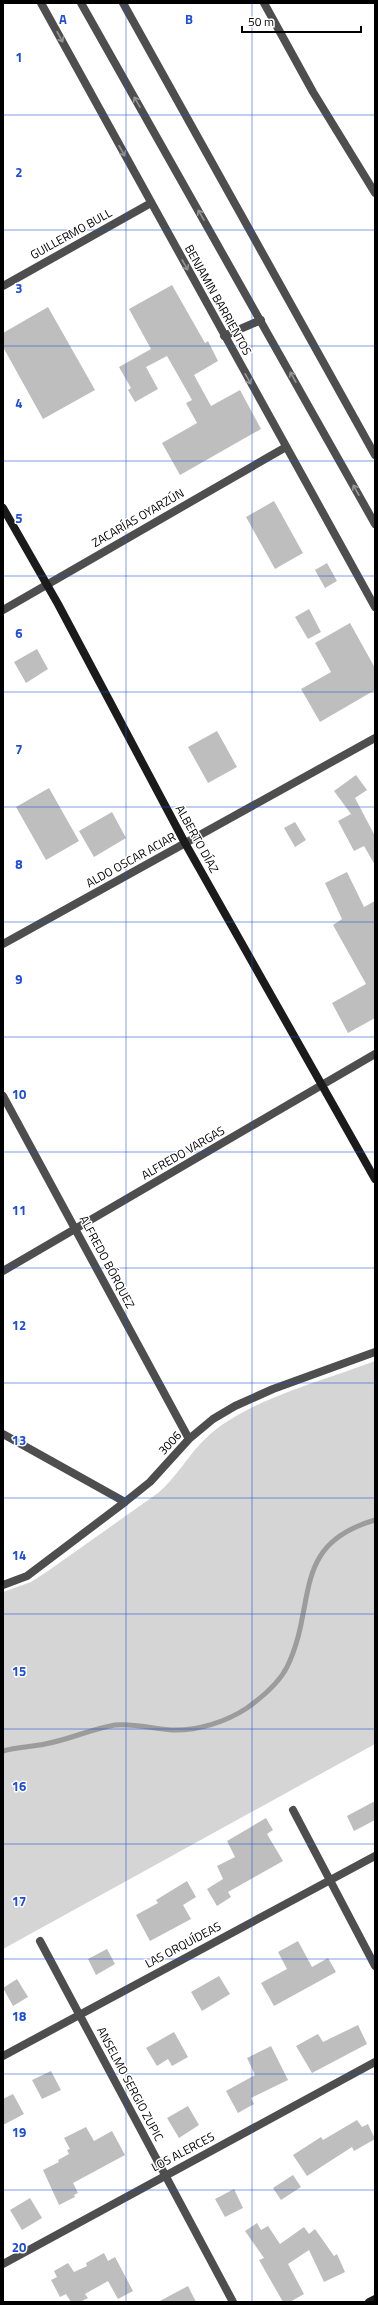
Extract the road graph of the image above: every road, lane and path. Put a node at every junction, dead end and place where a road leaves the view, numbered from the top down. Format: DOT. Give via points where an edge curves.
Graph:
graph roads {
  1 [pos="41,3"];
  2 [pos="81,3"];
  3 [pos="123,3"];
  4 [pos="264,3"];
  5 [pos="375,193"];
  6 [pos="151,203"];
  7 [pos="3,286"];
  8 [pos="261,320"];
  9 [pos="224,336"];
  10 [pos="286,447"];
  11 [pos="375,455"];
  12 [pos="3,508"];
  13 [pos="375,524"];
  14 [pos="47,585"];
  15 [pos="375,607"];
  16 [pos="3,610"];
  17 [pos="375,738"];
  18 [pos="185,843"];
  19 [pos="3,944"];
  20 [pos="375,1054"];
  21 [pos="323,1086"];
  22 [pos="3,1096"];
  23 [pos="375,1179"];
  24 [pos="76,1229"];
  25 [pos="3,1271"];
  26 [pos="375,1352"];
  27 [pos="3,1434"];
  28 [pos="189,1439"];
  29 [pos="126,1502"];
  30 [pos="3,1585"];
  31 [pos="293,1810"];
  32 [pos="375,1856"];
  33 [pos="329,1881"];
  34 [pos="40,1941"];
  35 [pos="375,1966"];
  36 [pos="79,2014"];
  37 [pos="3,2056"];
  38 [pos="375,2062"];
  39 [pos="165,2175"];
  40 [pos="3,2264"];
  41 [pos="375,2299"];
  42 [pos="233,2302"];
  43 [pos="369,2302"];
  1 -- 6 [label="street, BENJAMIN BARRIENTOS, one-way"];
  8 -- 2 [label="street, one-way"];
  3 -- 11 [label="street"];
  4 -- 5 [label="street" via="313,92"];
  6 -- 7 [label="street, GUILLERMO BULL"];
  6 -- 9 [label="street, BENJAMIN BARRIENTOS, one-way"];
  8 -- 9 [label="street"];
  13 -- 8 [label="street, one-way"];
  9 -- 10 [label="street, BENJAMIN BARRIENTOS, one-way"];
  10 -- 14 [label="street, ZACARÍAS OYARZÚN"];
  10 -- 15 [label="street, BENJAMIN BARRIENTOS"];
  12 -- 14 [label="street, ALBERTO DÍAZ"];
  14 -- 16 [label="street, ZACARÍAS OYARZÚN"];
  14 -- 18 [label="street, ALBERTO DÍAZ"];
  17 -- 18 [label="street, ALDO OSCAR ACIAR"];
  18 -- 19 [label="street, ALDO OSCAR ACIAR"];
  18 -- 21 [label="street, ALBERTO DÍAZ"];
  20 -- 21 [label="street, ALFREDO VARGAS"];
  21 -- 23 [label="street, ALBERTO DÍAZ"];
  21 -- 24 [label="street, ALFREDO VARGAS"];
  22 -- 24 [label="street, ALFREDO BÓRQUEZ"];
  24 -- 25 [label="street, ALFREDO VARGAS"];
  24 -- 28 [label="street, ALFREDO BÓRQUEZ"];
  26 -- 28 [label="street, 3006" via="235,1406 213,1419"];
  27 -- 29 [label="street"];
  28 -- 29 [label="street, 3006" via="150,1482"];
  29 -- 30 [label="street, 3006" via="27,1576"];
  31 -- 33 [label="street"];
  32 -- 33 [label="street, LAS ORQUÍDEAS"];
  33 -- 35 [label="street"];
  33 -- 36 [label="street, LAS ORQUÍDEAS"];
  34 -- 36 [label="street, ANSELMO SERGIO ZUPIC"];
  36 -- 37 [label="street, LAS ORQUÍDEAS"];
  36 -- 39 [label="street, ANSELMO SERGIO ZUPIC"];
  38 -- 39 [label="street, LOS ALERCES"];
  39 -- 40 [label="street, LOS ALERCES"];
  39 -- 42 [label="street, ANSELMO SERGIO ZUPIC"];
  41 -- 43 [label="street"];
}
